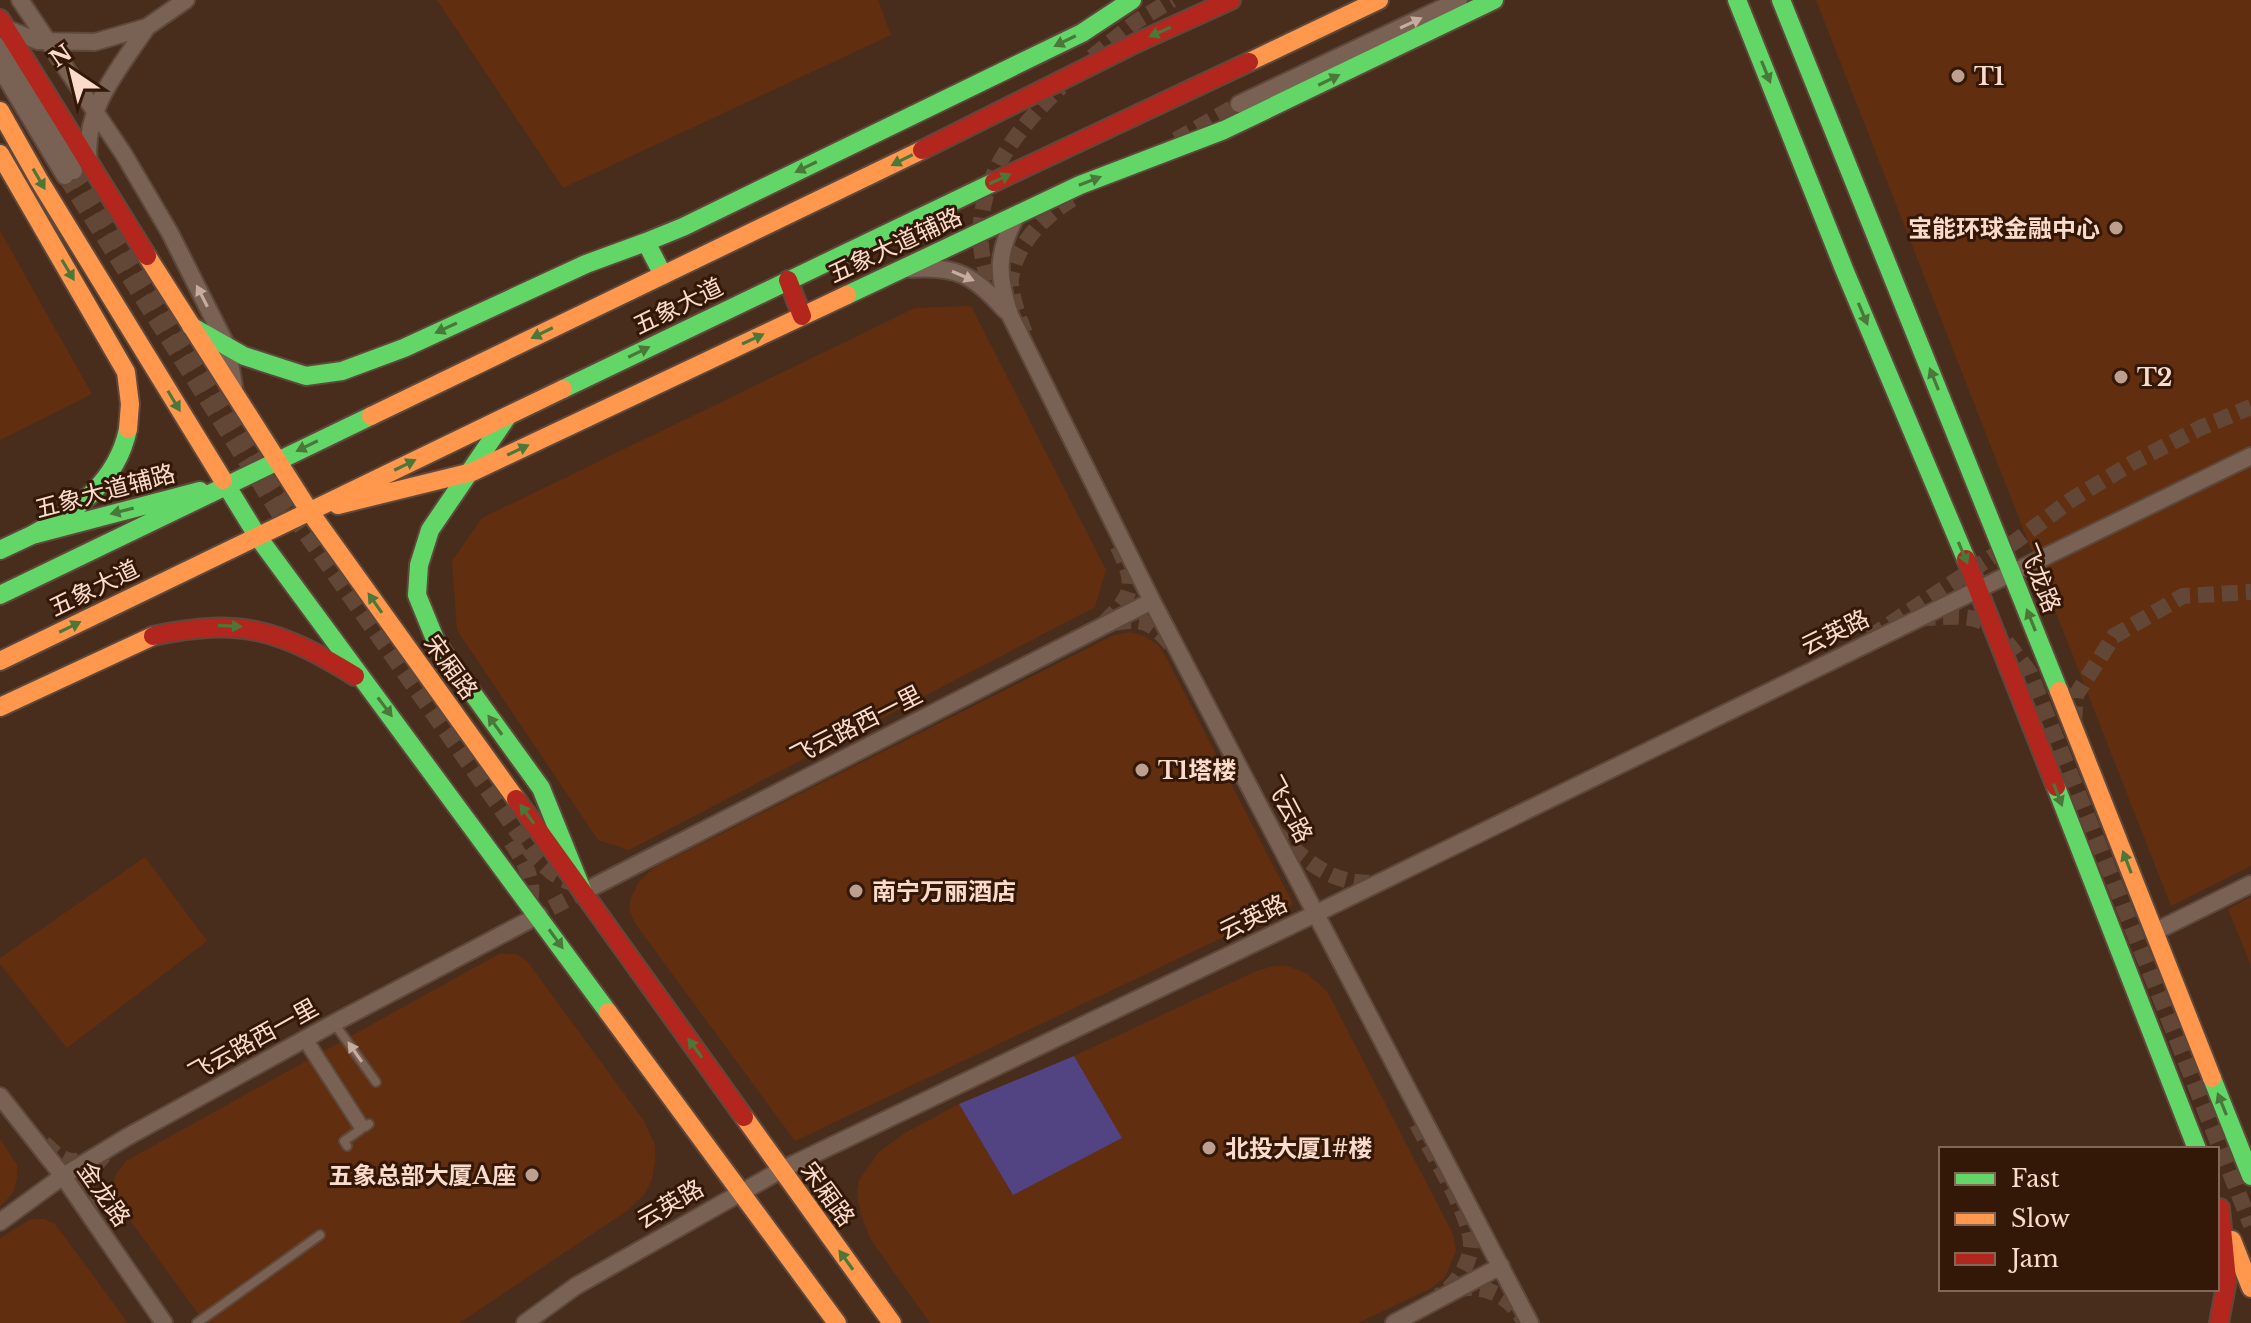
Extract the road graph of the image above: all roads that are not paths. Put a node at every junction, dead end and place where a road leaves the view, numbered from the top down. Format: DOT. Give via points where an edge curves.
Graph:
graph roads {
  1 [pos="20,0"];
  2 [pos="186,0"];
  3 [pos="1132,0"];
  4 [pos="1231,0"];
  5 [pos="1379,0"];
  6 [pos="1459,0"];
  7 [pos="1494,0"];
  8 [pos="1781,0"];
  9 [pos="1734,3"];
  10 [pos="147,27"];
  11 [pos="2,31"];
  12 [pos="48,41"];
  13 [pos="0,68"];
  14 [pos="1239,104"];
  15 [pos="0,111"];
  16 [pos="95,111"];
  17 [pos="0,154"];
  18 [pos="76,171"];
  19 [pos="1017,215"];
  20 [pos="646,242"];
  21 [pos="902,269"];
  22 [pos="663,275"];
  23 [pos="788,280"];
  24 [pos="1010,315"];
  25 [pos="802,316"];
  26 [pos="191,326"];
  27 [pos="227,346"];
  28 [pos="235,396"];
  29 [pos="509,415"];
  30 [pos="2251,456"];
  31 [pos="276,461"];
  32 [pos="472,472"];
  33 [pos="225,485"];
  34 [pos="310,512"];
  35 [pos="32,535"];
  36 [pos="258,537"];
  37 [pos="0,550"];
  38 [pos="2012,571"];
  39 [pos="1978,588"];
  40 [pos="0,595"];
  41 [pos="1152,601"];
  42 [pos="0,661"];
  43 [pos="367,684"];
  44 [pos="0,707"];
  45 [pos="2251,884"];
  46 [pos="583,892"];
  47 [pos="1317,913"];
  48 [pos="539,915"];
  49 [pos="2154,932"];
  50 [pos="334,1023"];
  51 [pos="305,1039"];
  52 [pos="376,1082"];
  53 [pos="0,1096"];
  54 [pos="369,1124"];
  55 [pos="347,1146"];
  56 [pos="2196,1147"];
  57 [pos="781,1170"];
  58 [pos="63,1176"];
  59 [pos="2251,1176"];
  60 [pos="740,1192"];
  61 [pos="2219,1207"];
  62 [pos="2219,1212"];
  63 [pos="0,1222"];
  64 [pos="320,1235"];
  65 [pos="1501,1266"];
  66 [pos="2251,1288"];
  67 [pos="164,1323"];
  68 [pos="197,1323"];
  69 [pos="525,1323"];
  70 [pos="837,1323"];
  71 [pos="892,1323"];
  72 [pos="1394,1323"];
  73 [pos="1530,1323"];
  74 [pos="2219,1323"];
  1 -- 12 [label="street"];
  2 -- 10 [label="street"];
  3 -- 20 [label="main road, one-way" via="1082,33"];
  4 -- 22 [label="main road, 五象大道, one-way"];
  23 -- 5 [label="main road, 五象大道, one-way"];
  14 -- 6 [label="street, one-way"];
  19 -- 7 [label="main road, 五象大道辅路, one-way" via="1224,130"];
  38 -- 8 [label="main road, 飞龙路, one-way"];
  9 -- 39 [label="main road, one-way"];
  10 -- 12 [label="street" via="95,42"];
  10 -- 16 [label="street"];
  11 -- 12 [label="street"];
  11 -- 18 [label="main road, 宋厢路"];
  12 -- 16 [label="street"];
  13 -- 18 [label="street"];
  15 -- 33 [label="main road, one-way"];
  16 -- 18 [label="street"];
  27 -- 16 [label="street, one-way" via="170,233"];
  17 -- 35 [label="main road, one-way" via="126,372 131,411 125,442 97,489 75,511"];
  18 -- 26 [label="main road, 宋厢路"];
  19 -- 21 [label="main road, 五象大道辅路"];
  19 -- 24 [label="street, 飞云路" via="1003,239 1001,266"];
  20 -- 22 [label="main road"];
  20 -- 27 [label="main road, one-way" via="342,371 306,376"];
  21 -- 24 [label="street, 飞云路, one-way" via="940,267 970,276"];
  21 -- 25 [label="main road, 五象大道辅路"];
  22 -- 31 [label="main road, 五象大道, one-way"];
  23 -- 25 [label="main road"];
  29 -- 23 [label="main road, 五象大道, one-way"];
  24 -- 41 [label="street, 飞云路"];
  32 -- 25 [label="main road, 五象大道辅路, one-way"];
  26 -- 27 [label="main road"];
  26 -- 28 [label="main road, 宋厢路"];
  27 -- 28 [label="street"];
  28 -- 31 [label="main road, 宋厢路"];
  29 -- 32 [label="main road"];
  34 -- 29 [label="main road, 五象大道, one-way"];
  30 -- 38 [label="street, 云英路"];
  31 -- 33 [label="main road, 五象大道"];
  31 -- 34 [label="main road, 宋厢路"];
  32 -- 34 [label="main road, 五象大道辅路"];
  46 -- 32 [label="main road, one-way" via="541,788 437,644 417,595 430,530"];
  33 -- 35 [label="main road, 五象大道辅路, one-way"];
  33 -- 36 [label="main road"];
  33 -- 40 [label="main road, 五象大道"];
  34 -- 36 [label="main road, 五象大道"];
  46 -- 34 [label="main road, 宋厢路, one-way"];
  35 -- 37 [label="main road, 五象大道辅路"];
  42 -- 36 [label="main road, 五象大道, one-way"];
  36 -- 43 [label="main road"];
  38 -- 39 [label="street, 云英路"];
  49 -- 38 [label="main road, 飞龙路, one-way"];
  39 -- 47 [label="street, 云英路"];
  39 -- 56 [label="main road, one-way"];
  41 -- 46 [label="street, 飞云路西一里"];
  41 -- 47 [label="street, 飞云路"];
  44 -- 43 [label="main road, one-way" via="153,636 190,626 235,625 281,634"];
  43 -- 48 [label="main road, one-way"];
  45 -- 49 [label="street"];
  57 -- 46 [label="main road, 宋厢路, one-way"];
  47 -- 57 [label="street, 云英路"];
  47 -- 65 [label="street, 飞云路"];
  48 -- 50 [label="street, 飞云路西一里"];
  48 -- 60 [label="main road, one-way"];
  59 -- 49 [label="main road, 飞龙路, one-way"];
  50 -- 51 [label="street, 飞云路西一里"];
  52 -- 50 [label="lane, one-way"];
  51 -- 54 [label="lane" via="365,1127"];
  51 -- 55 [label="lane" via="360,1130 344,1141"];
  51 -- 58 [label="street, 飞云路西一里"];
  53 -- 58 [label="street, 金龙路"];
  57 -- 60 [label="street, 云英路"];
  71 -- 57 [label="main road, 宋厢路, one-way"];
  58 -- 63 [label="street, 飞云路西一里"];
  58 -- 67 [label="street, 金龙路"];
  60 -- 69 [label="street, 云英路" via="576,1286"];
  60 -- 70 [label="main road"];
  61 -- 66 [label="main road"];
  62 -- 74 [label="main road" via="2228,1280"];
  64 -- 68 [label="lane"];
  65 -- 72 [label="street"];
  65 -- 73 [label="street, 飞云路"];
}
